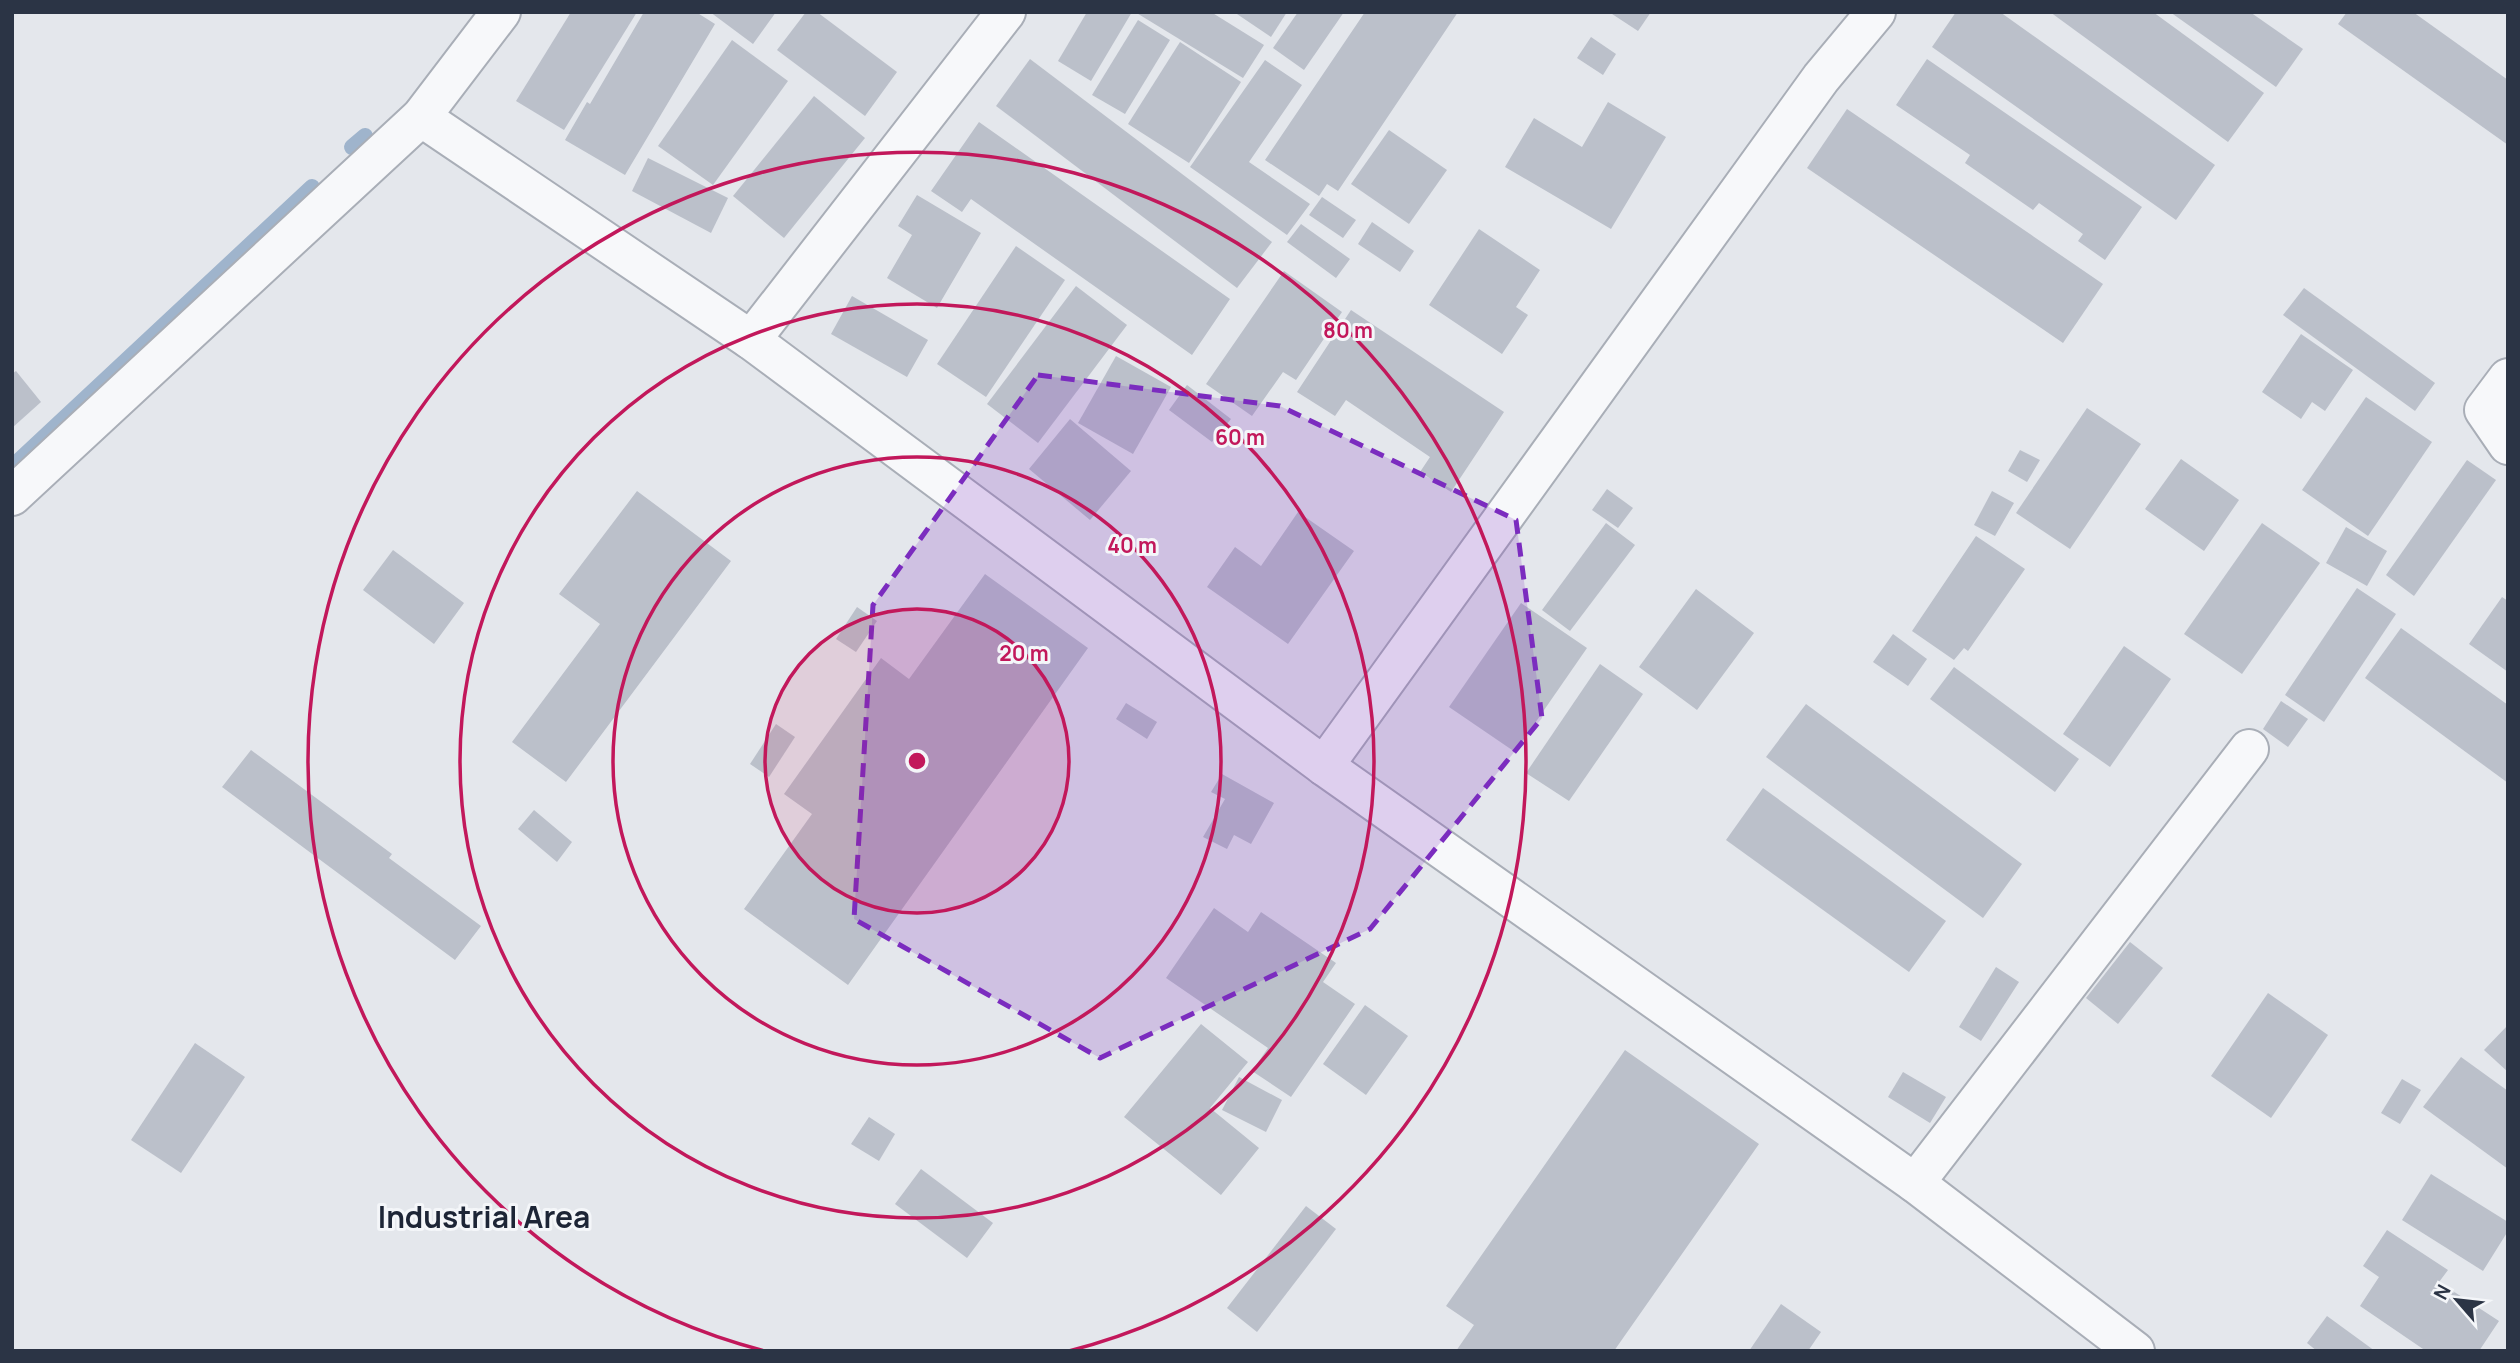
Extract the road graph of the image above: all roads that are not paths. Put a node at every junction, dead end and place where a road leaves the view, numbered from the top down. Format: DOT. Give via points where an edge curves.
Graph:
graph roads {
  1 [pos="500,12"];
  2 [pos="1006,12"];
  3 [pos="1876,12"];
  4 [pos="421,117"];
  5 [pos="751,340"];
  6 [pos="2508,377"];
  7 [pos="2508,444"];
  8 [pos="12,496"];
  9 [pos="2249,749"];
  10 [pos="1324,766"];
  11 [pos="1915,1183"];
  12 [pos="2135,1351"];
  1 -- 4 [label="street"];
  2 -- 5 [label="street"];
  3 -- 10 [label="street" via="1821,78"];
  4 -- 5 [label="street"];
  4 -- 8 [label="street"];
  5 -- 10 [label="street"];
  6 -- 7 [label="street" via="2484,410"];
  9 -- 11 [label="street"];
  10 -- 11 [label="street"];
  11 -- 12 [label="street"];
}
